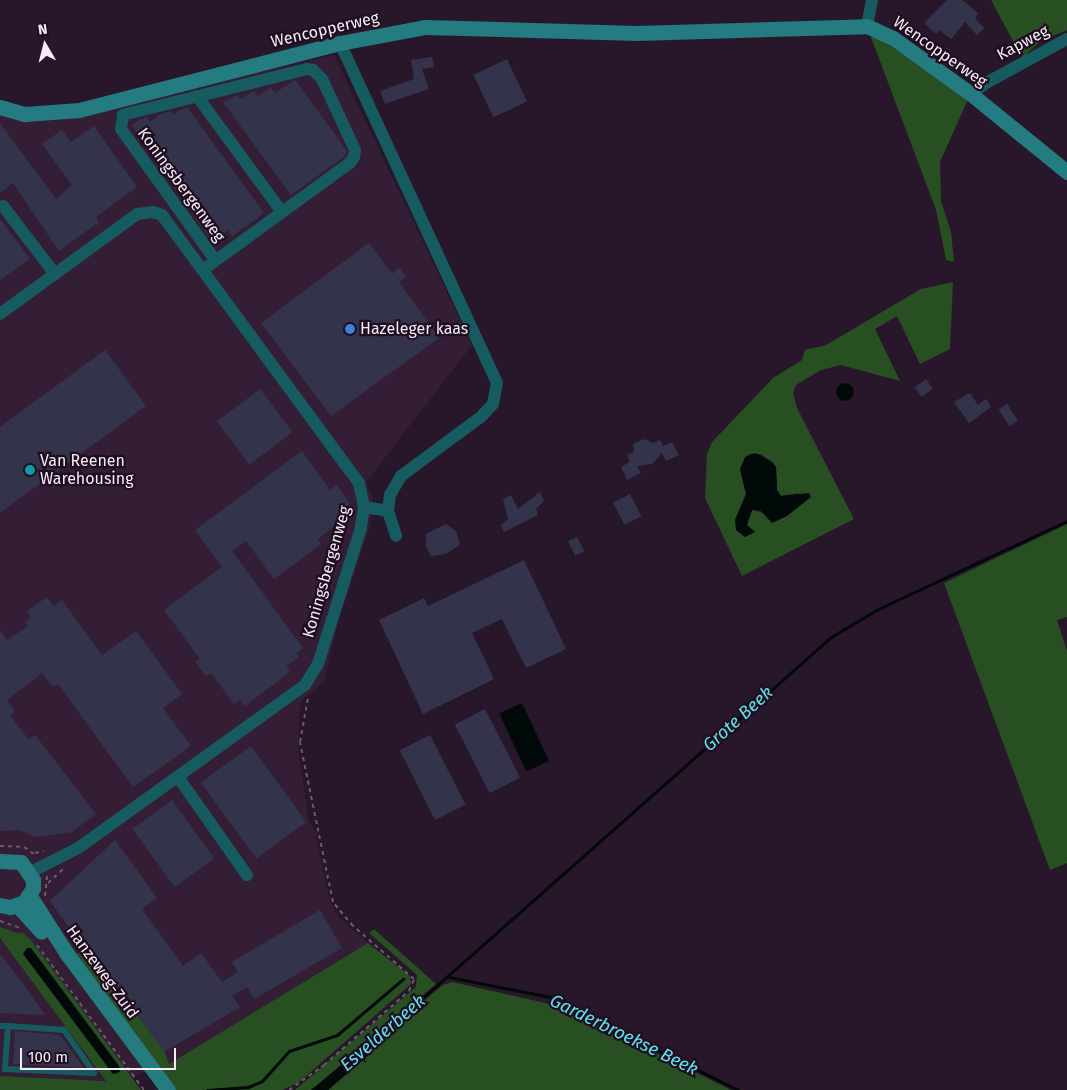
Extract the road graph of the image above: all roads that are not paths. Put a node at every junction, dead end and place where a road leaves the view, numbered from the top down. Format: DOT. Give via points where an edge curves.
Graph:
graph roads {
  1 [pos="872,0"];
  2 [pos="867,26"];
  3 [pos="1067,38"];
  4 [pos="340,43"];
  5 [pos="971,94"];
  6 [pos="197,96"];
  7 [pos="0,107"];
  8 [pos="1067,172"];
  9 [pos="3,206"];
  10 [pos="282,212"];
  11 [pos="215,260"];
  12 [pos="204,269"];
  13 [pos="55,274"];
  14 [pos="0,314"];
  15 [pos="364,507"];
  16 [pos="388,511"];
  17 [pos="396,536"];
  18 [pos="178,776"];
  19 [pos="0,861"];
  20 [pos="31,872"];
  21 [pos="247,875"];
  22 [pos="30,896"];
  23 [pos="0,905"];
  24 [pos="17,906"];
  25 [pos="0,1026"];
  26 [pos="8,1026"];
  27 [pos="158,1090"];
  28 [pos="168,1090"];
  1 -- 2 [label="street"];
  2 -- 4 [label="street, Wencopperweg" via="637,33 425,27"];
  2 -- 5 [label="street, Wencopperweg" via="892,38"];
  3 -- 5 [label="street, Kapweg"];
  4 -- 7 [label="street, Wencopperweg" via="78,110 25,114"];
  4 -- 16 [label="street" via="497,384 494,404 482,416 401,476 390,495"];
  5 -- 8 [label="street, Wencopperweg"];
  6 -- 10 [label="street"];
  6 -- 10 [label="street, Koningsbergenweg" via="306,69 318,73 352,143 354,157"];
  6 -- 11 [label="street, Koningsbergenweg" via="128,112 120,122 120,129"];
  9 -- 13 [label="street"];
  10 -- 11 [label="street, Koningsbergenweg"];
  11 -- 12 [label="street, Koningsbergenweg"];
  12 -- 13 [label="street, Koningsbergenweg" via="167,219 153,212 144,212"];
  12 -- 15 [label="street, Koningsbergenweg" via="352,472 359,483"];
  13 -- 14 [label="street, Koningsbergenweg"];
  15 -- 16 [label="street"];
  15 -- 18 [label="street, Koningsbergenweg" via="357,541 318,664 311,676 298,691"];
  16 -- 17 [label="street"];
  18 -- 20 [label="street, Koningsbergenweg" via="78,848"];
  18 -- 21 [label="street"];
  19 -- 20 [label="street" via="15,859"];
  20 -- 22 [label="street" via="33,888"];
  22 -- 24 [label="street"];
  22 -- 28 [label="street, Hanzeweg-Zuid" via="66,954"];
  23 -- 24 [label="street"];
  24 -- 27 [label="street, Hanzeweg-Zuid" via="61,958"];
  25 -- 26 [label="lane"];
  26 -- 26 [label="lane" via="64,1030 94,1073 5,1069"];
}
